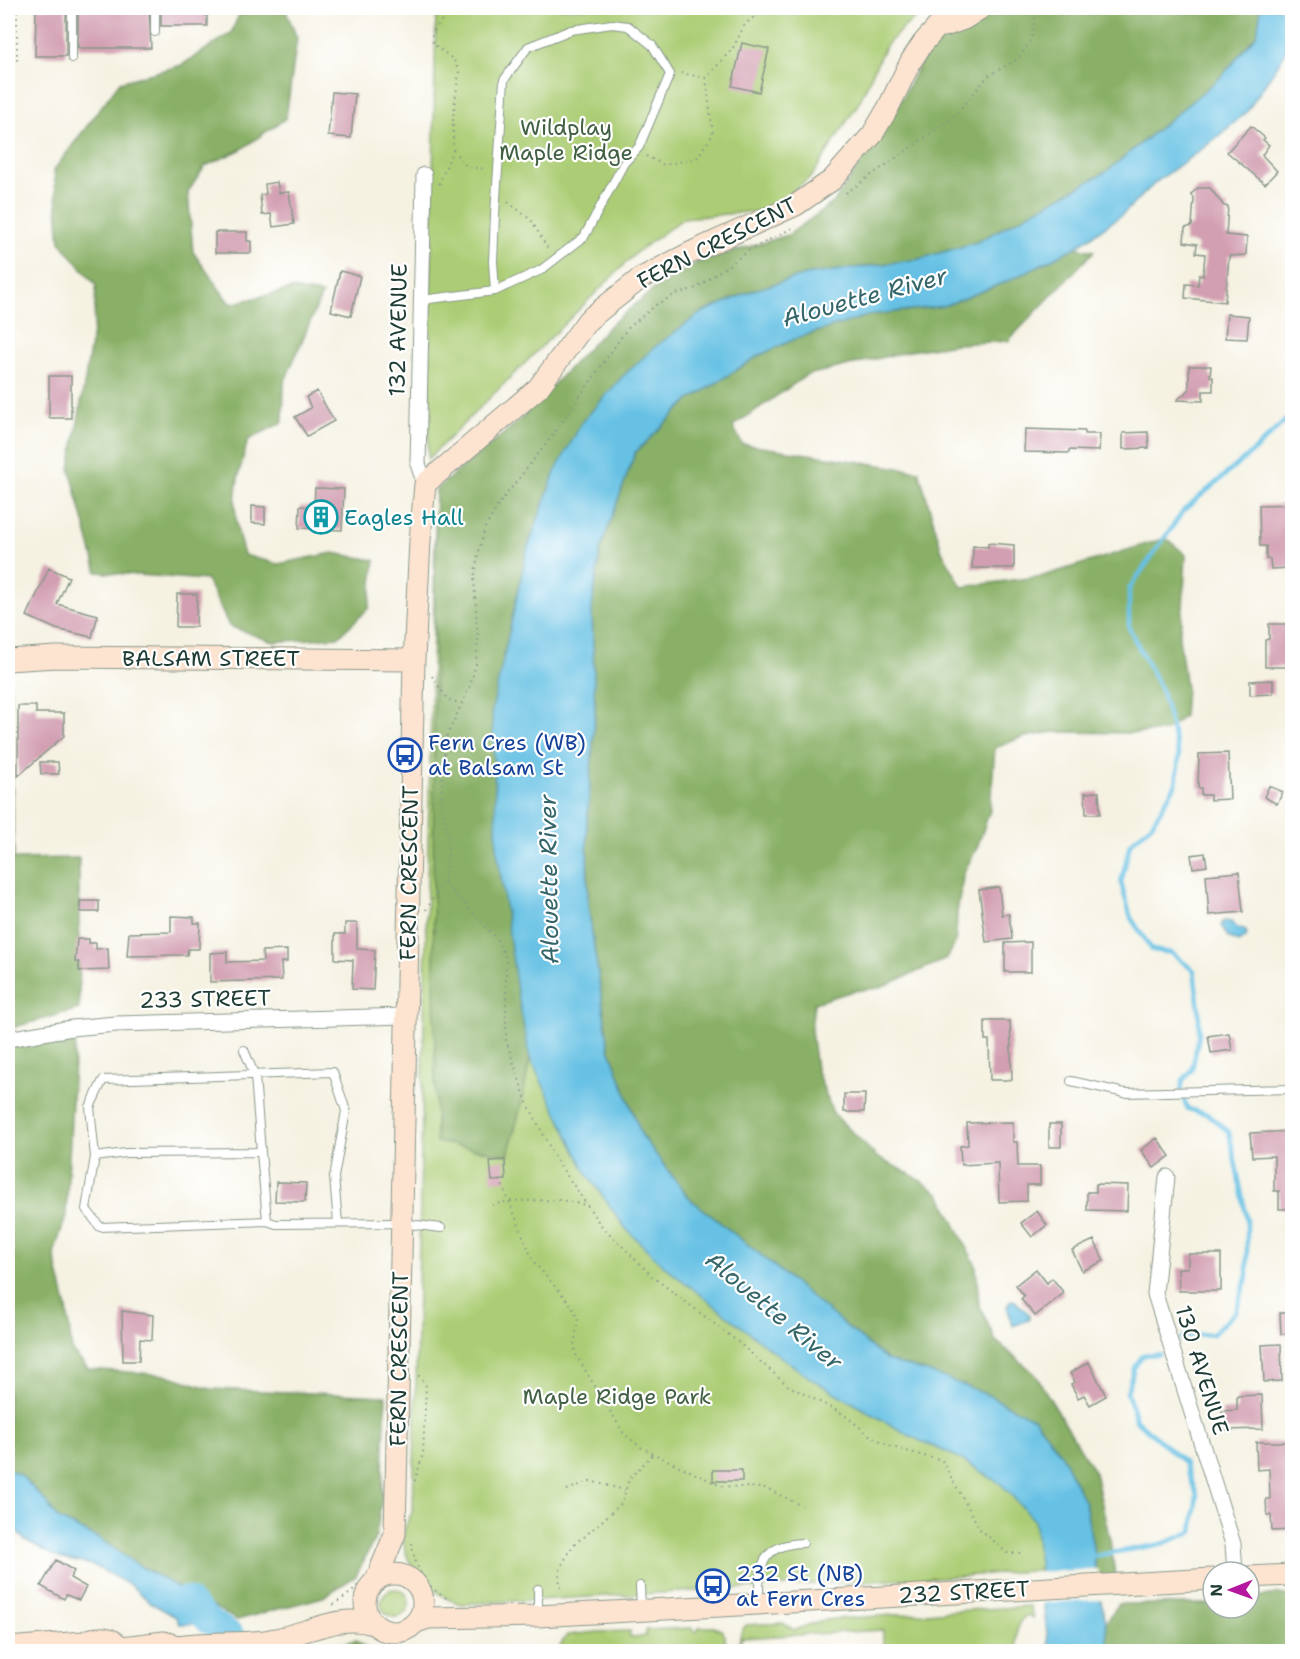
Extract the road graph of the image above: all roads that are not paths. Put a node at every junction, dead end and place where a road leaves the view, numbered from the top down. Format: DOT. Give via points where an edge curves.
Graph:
graph roads {
  1 [pos="72,8"];
  2 [pos="155,8"];
  3 [pos="958,8"];
  4 [pos="981,8"];
  5 [pos="938,27"];
  6 [pos="154,32"];
  7 [pos="72,58"];
  8 [pos="424,175"];
  9 [pos="495,291"];
  10 [pos="421,300"];
  11 [pos="425,484"];
  12 [pos="8,660"];
  13 [pos="420,668"];
  14 [pos="406,1016"];
  15 [pos="8,1039"];
  16 [pos="244,1050"];
  17 [pos="255,1076"];
  18 [pos="1071,1081"];
  19 [pos="1293,1089"];
  20 [pos="261,1152"];
  21 [pos="95,1157"];
  22 [pos="1167,1177"];
  23 [pos="267,1221"];
  24 [pos="401,1222"];
  25 [pos="338,1223"];
  26 [pos="441,1228"];
  27 [pos="403,1535"];
  28 [pos="803,1543"];
  29 [pos="1234,1560"];
  30 [pos="1293,1575"];
  31 [pos="1261,1576"];
  32 [pos="1201,1579"];
  33 [pos="368,1584"];
  34 [pos="416,1586"];
  35 [pos="640,1586"];
  36 [pos="538,1589"];
  37 [pos="759,1603"];
  38 [pos="458,1609"];
  39 [pos="641,1610"];
  40 [pos="328,1615"];
  41 [pos="538,1616"];
  42 [pos="416,1622"];
  43 [pos="373,1624"];
  44 [pos="78,1647"];
  45 [pos="180,1647"];
  46 [pos="16,1649"];
  47 [pos="123,1649"];
  1 -- 7 [label="lane"];
  2 -- 6 [label="lane"];
  3 -- 5 [label="street, FERN CRESCENT"];
  4 -- 5 [label="street" via="964,19"];
  5 -- 11 [label="street, FERN CRESCENT" via="911,61 872,135 832,180 796,205 641,278 588,320 538,388"];
  8 -- 10 [label="street, 132 AVENUE"];
  9 -- 9 [label="lane" via="541,270 584,237 624,163 639,147 670,74 652,45 628,27 612,24 571,30 528,47 504,80 493,262"];
  9 -- 10 [label="lane"];
  10 -- 11 [label="street, 132 AVENUE" via="418,464"];
  11 -- 13 [label="street, FERN CRESCENT" via="420,541"];
  12 -- 13 [label="street, BALSAM STREET" via="56,657"];
  13 -- 14 [label="street, FERN CRESCENT"];
  14 -- 15 [label="street, 233 STREET" via="116,1024"];
  14 -- 24 [label="street, FERN CRESCENT"];
  16 -- 17 [label="lane"];
  17 -- 20 [label="lane"];
  17 -- 21 [label="lane" via="103,1080 90,1107"];
  17 -- 25 [label="lane" via="333,1072 346,1111 334,1177"];
  18 -- 19 [label="lane" via="1125,1093"];
  20 -- 21 [label="lane" via="126,1153"];
  20 -- 23 [label="lane"];
  21 -- 23 [label="lane" via="86,1209 100,1227"];
  22 -- 29 [label="street, 130 AVENUE" via="1155,1294 1233,1544"];
  23 -- 25 [label="lane"];
  24 -- 25 [label="lane"];
  24 -- 26 [label="lane"];
  24 -- 27 [label="street, FERN CRESCENT"];
  27 -- 33 [label="street, FERN CRESCENT"];
  27 -- 34 [label="street, FERN CRESCENT"];
  28 -- 37 [label="lane" via="781,1545 768,1555 759,1576"];
  30 -- 31 [label="street"];
  32 -- 37 [label="street, 232 STREET"];
  33 -- 34 [label="street" via="394,1574 404,1576"];
  33 -- 40 [label="street"];
  33 -- 43 [label="street" via="365,1606"];
  34 -- 38 [label="street, 232 STREET"];
  34 -- 42 [label="street" via="423,1603"];
  35 -- 39 [label="lane"];
  36 -- 41 [label="lane"];
  37 -- 39 [label="street, 232 STREET"];
  38 -- 41 [label="street, 232 STREET" via="488,1618"];
  38 -- 42 [label="street, 232 STREET"];
  39 -- 41 [label="street, 232 STREET"];
  40 -- 43 [label="street"];
  40 -- 45 [label="street" via="306,1632 274,1639"];
  42 -- 43 [label="street" via="397,1632 384,1631"];
  44 -- 46 [label="street"];
  44 -- 47 [label="street" via="103,1637"];
  45 -- 47 [label="street" via="164,1642"];
}
